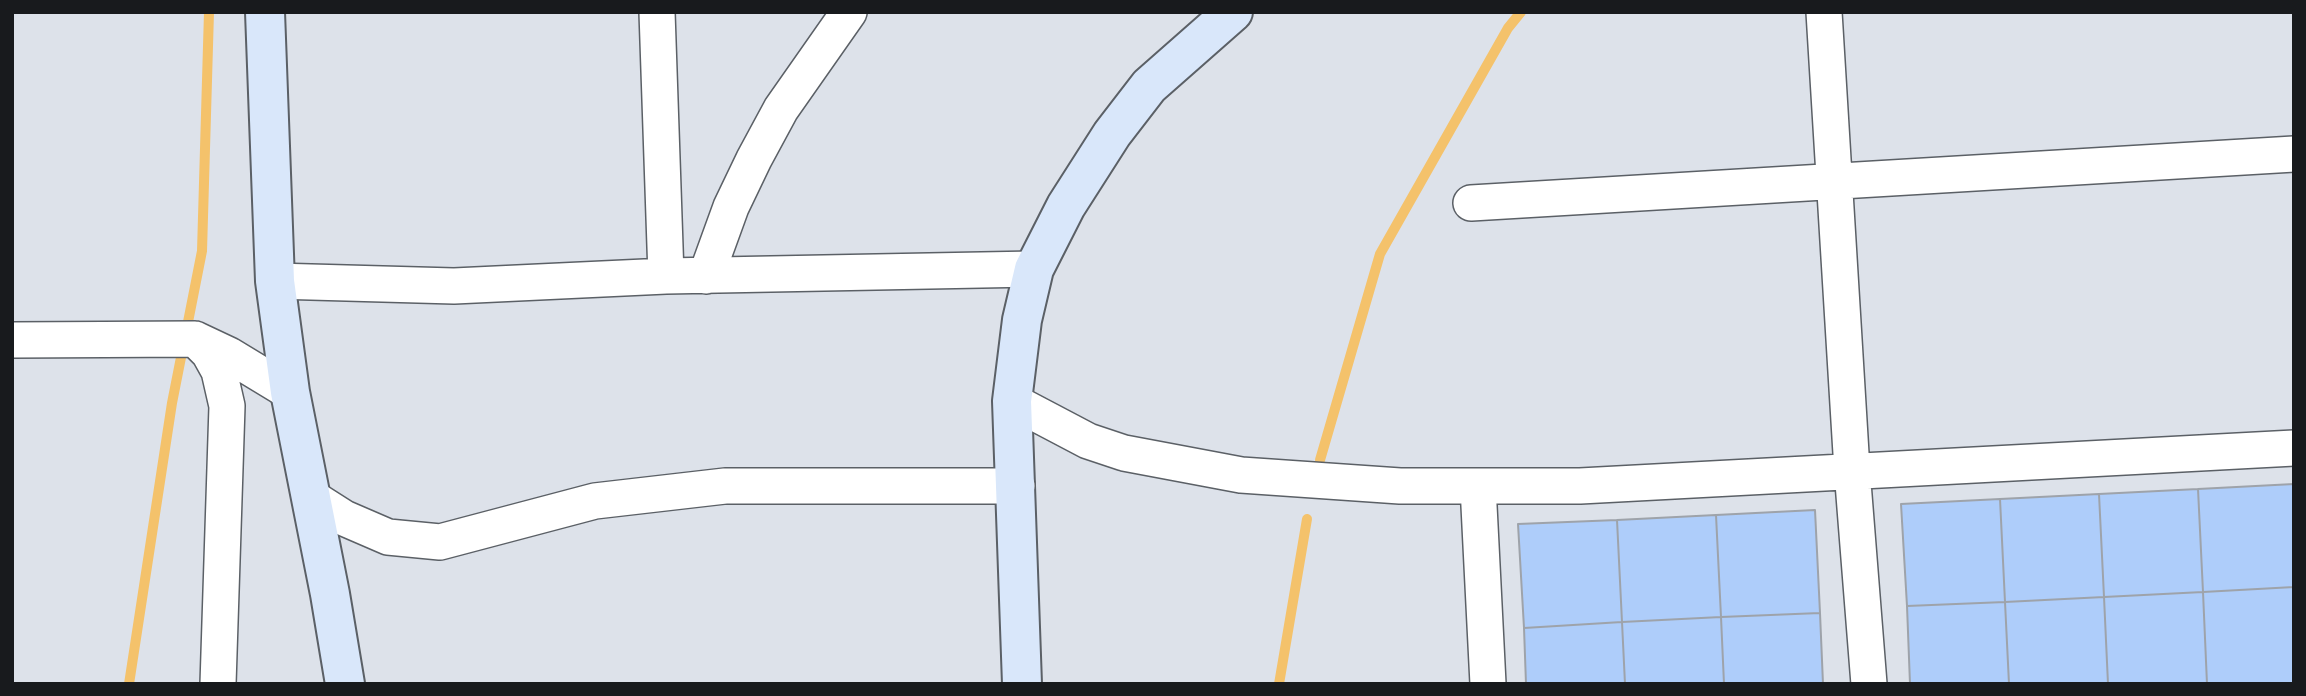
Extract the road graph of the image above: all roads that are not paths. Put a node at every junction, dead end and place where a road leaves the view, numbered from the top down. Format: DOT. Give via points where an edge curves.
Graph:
graph roads {
  1 [pos="265,12"];
  2 [pos="657,12"];
  3 [pos="849,12"];
  4 [pos="1233,12"];
  5 [pos="1824,12"];
  6 [pos="2294,154"];
  7 [pos="1833,181"];
  8 [pos="1471,203"];
  9 [pos="1034,269"];
  10 [pos="666,276"];
  11 [pos="706,276"];
  12 [pos="275,281"];
  13 [pos="195,339"];
  14 [pos="12,340"];
  15 [pos="290,392"];
  16 [pos="1012,401"];
  17 [pos="2294,448"];
  18 [pos="1852,470"];
  19 [pos="1017,486"];
  20 [pos="1478,486"];
  21 [pos="311,497"];
  22 [pos="218,684"];
  23 [pos="345,684"];
  24 [pos="1022,684"];
  25 [pos="1488,684"];
  26 [pos="1869,684"];
  1 -- 12 [label="main road"];
  2 -- 10 [label="street"];
  3 -- 11 [label="street" via="781,109 731,207"];
  4 -- 9 [label="main road" via="1149,86 1066,206"];
  5 -- 7 [label="street"];
  6 -- 7 [label="street"];
  7 -- 8 [label="street"];
  7 -- 18 [label="street"];
  9 -- 11 [label="street"];
  9 -- 16 [label="main road"];
  10 -- 11 [label="street"];
  10 -- 12 [label="street" via="454,286"];
  12 -- 15 [label="main road"];
  13 -- 14 [label="street"];
  13 -- 15 [label="street"];
  13 -- 22 [label="street" via="219,371 227,406"];
  15 -- 21 [label="main road"];
  16 -- 19 [label="main road"];
  16 -- 20 [label="street" via="1088,441 1125,453 1241,475 1400,486"];
  17 -- 18 [label="street"];
  18 -- 20 [label="street" via="1580,486"];
  18 -- 26 [label="street"];
  19 -- 21 [label="street" via="725,486 595,501 440,542 388,537"];
  19 -- 24 [label="main road"];
  20 -- 25 [label="street"];
  21 -- 23 [label="main road"];
}
